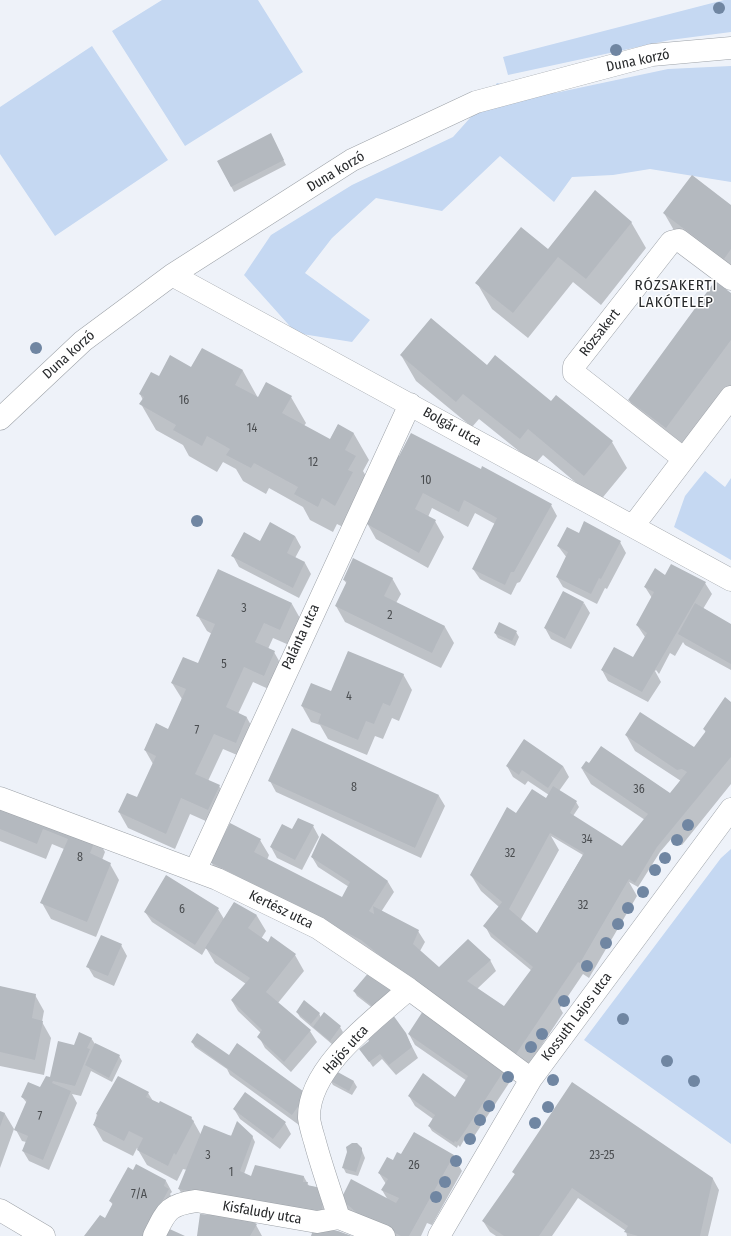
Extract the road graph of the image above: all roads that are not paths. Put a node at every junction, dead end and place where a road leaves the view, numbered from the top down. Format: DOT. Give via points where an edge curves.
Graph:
graph roads {
  1 [pos="731,48"];
  2 [pos="172,275"];
  3 [pos="731,279"];
  4 [pos="731,397"];
  5 [pos="410,404"];
  6 [pos="0,419"];
  7 [pos="684,459"];
  8 [pos="633,526"];
  9 [pos="731,580"];
  10 [pos="0,798"];
  11 [pos="731,809"];
  12 [pos="195,871"];
  13 [pos="409,989"];
  14 [pos="531,1079"];
  15 [pos="0,1210"];
  16 [pos="339,1218"];
  17 [pos="44,1236"];
  18 [pos="154,1236"];
  19 [pos="384,1236"];
  20 [pos="439,1236"];
  1 -- 2 [label="street, Duna korzó" via="652,55 476,102 352,160"];
  2 -- 5 [label="street, Bolgár utca"];
  2 -- 6 [label="street, Duna korzó" via="82,341"];
  3 -- 7 [label="street, Rózsakert" via="679,240 671,242 574,366 574,373"];
  4 -- 7 [label="street"];
  5 -- 8 [label="street, Bolgár utca"];
  5 -- 12 [label="street, Palánta utca"];
  7 -- 8 [label="street"];
  8 -- 9 [label="street, Bolgár utca"];
  10 -- 12 [label="street, Kertész utca"];
  11 -- 14 [label="street, Kossuth Lajos utca"];
  12 -- 13 [label="street, Kertész utca" via="318,928"];
  13 -- 14 [label="street, Kertész utca"];
  13 -- 16 [label="street, Hajós utca" via="331,1062 312,1101 309,1120"];
  14 -- 20 [label="street, Kossuth Lajos utca"];
  15 -- 17 [label="street"];
  16 -- 18 [label="street, Kisfaludy utca" via="317,1222 196,1202 179,1204 166,1213"];
  16 -- 19 [label="street"];
}
